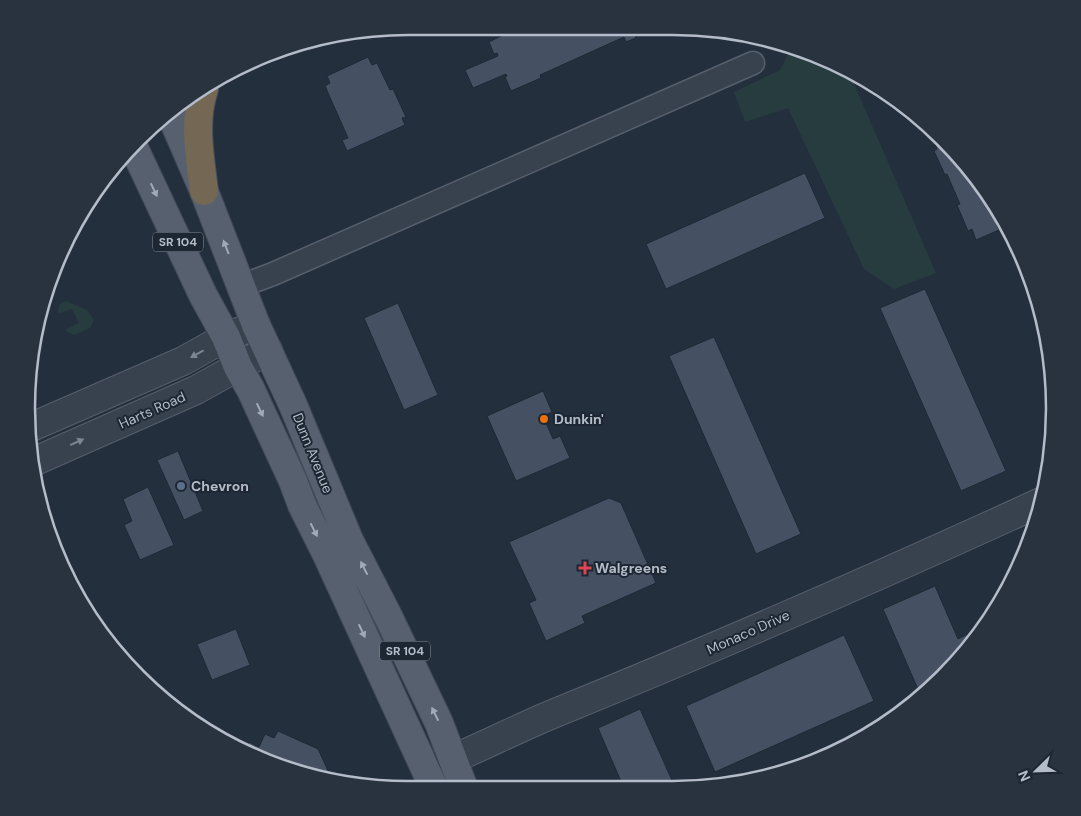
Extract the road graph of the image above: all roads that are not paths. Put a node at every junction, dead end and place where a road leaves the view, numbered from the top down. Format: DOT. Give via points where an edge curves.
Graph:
graph roads {
  1 [pos="753,63"];
  2 [pos="201,98"];
  3 [pos="173,119"];
  4 [pos="136,153"];
  5 [pos="204,191"];
  6 [pos="241,286"];
  7 [pos="256,325"];
  8 [pos="226,337"];
  9 [pos="268,350"];
  10 [pos="238,367"];
  11 [pos="36,425"];
  12 [pos="38,460"];
  13 [pos="1033,506"];
  14 [pos="453,760"];
  15 [pos="429,778"];
  16 [pos="461,781"];
  1 -- 6 [label="street"];
  2 -- 5 [label="highway" via="197,133"];
  3 -- 5 [label="main road, Dunn Avenue / SR 104"];
  4 -- 8 [label="main road, SR 104, one-way"];
  6 -- 5 [label="main road, Dunn Avenue / SR 104, one-way"];
  6 -- 7 [label="main road, Dunn Avenue / SR 104"];
  7 -- 8 [label="street"];
  7 -- 9 [label="main road, Dunn Avenue / SR 104"];
  8 -- 10 [label="main road, SR 104"];
  8 -- 11 [label="street, one-way" via="183,361"];
  9 -- 10 [label="street, Harts Road"];
  14 -- 9 [label="main road, Dunn Avenue / SR 104, one-way" via="439,722 349,540"];
  12 -- 10 [label="street, Harts Road, one-way" via="196,390"];
  10 -- 15 [label="main road, SR 104, one-way"];
  13 -- 14 [label="street, Monaco Drive"];
  14 -- 15 [label="street, Monaco Drive"];
  14 -- 16 [label="main road, Dunn Avenue / SR 104"];
}
